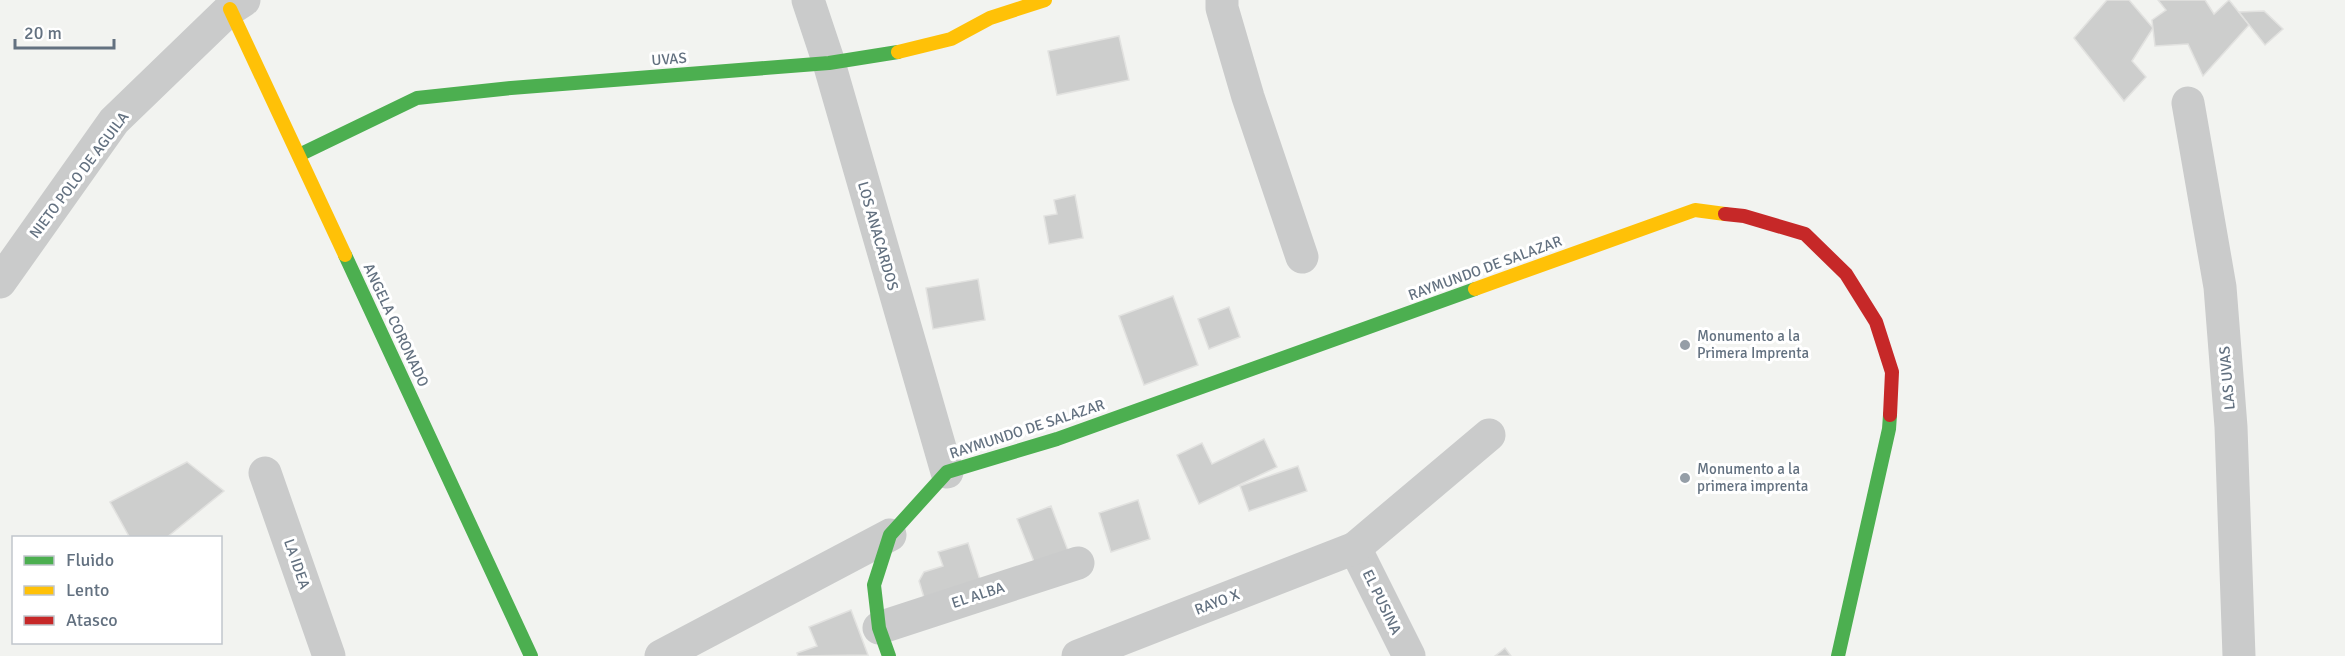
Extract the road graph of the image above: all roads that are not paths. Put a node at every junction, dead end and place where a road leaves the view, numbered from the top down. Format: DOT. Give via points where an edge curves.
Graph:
graph roads {
  1 [pos="808,0"];
  2 [pos="1045,0"];
  3 [pos="1222,0"];
  4 [pos="237,4"];
  5 [pos="829,63"];
  6 [pos="2187,103"];
  7 [pos="299,155"];
  8 [pos="1302,257"];
  9 [pos="0,282"];
  10 [pos="1489,435"];
  11 [pos="947,472"];
  12 [pos="265,473"];
  13 [pos="890,535"];
  14 [pos="1355,548"];
  15 [pos="1078,563"];
  16 [pos="884,642"];
  17 [pos="328,656"];
  18 [pos="531,656"];
  19 [pos="661,656"];
  20 [pos="1078,656"];
  21 [pos="1409,656"];
  22 [pos="1838,656"];
  23 [pos="2239,656"];
  1 -- 5 [label="street, LOS ANACARDOS"];
  2 -- 5 [label="street, UVAS" via="990,18 951,39"];
  3 -- 8 [label="street" via="1248,97"];
  4 -- 7 [label="street, ANGELA CORONADO"];
  4 -- 9 [label="street, NIETO POLO DE AGUILA" via="114,121"];
  5 -- 7 [label="street, UVAS" via="417,98"];
  5 -- 11 [label="street, LOS ANACARDOS"];
  6 -- 23 [label="street, LAS UVAS" via="2220,287 2231,427"];
  7 -- 18 [label="street, ANGELA CORONADO"];
  10 -- 14 [label="street, RAYO X"];
  11 -- 13 [label="street, RAYMUNDO DE SALAZAR"];
  11 -- 22 [label="street, RAYMUNDO DE SALAZAR" via="1057,439 1695,210 1744,216 1805,234 1846,274 1876,322 1892,372 1889,429"];
  12 -- 17 [label="street, LA IDEA"];
  13 -- 16 [label="street, RAYMUNDO DE SALAZAR" via="874,585"];
  13 -- 19 [label="street"];
  14 -- 20 [label="street, RAYO X"];
  14 -- 21 [label="street, EL PUSINA"];
  15 -- 16 [label="street, EL ALBA"];
}
